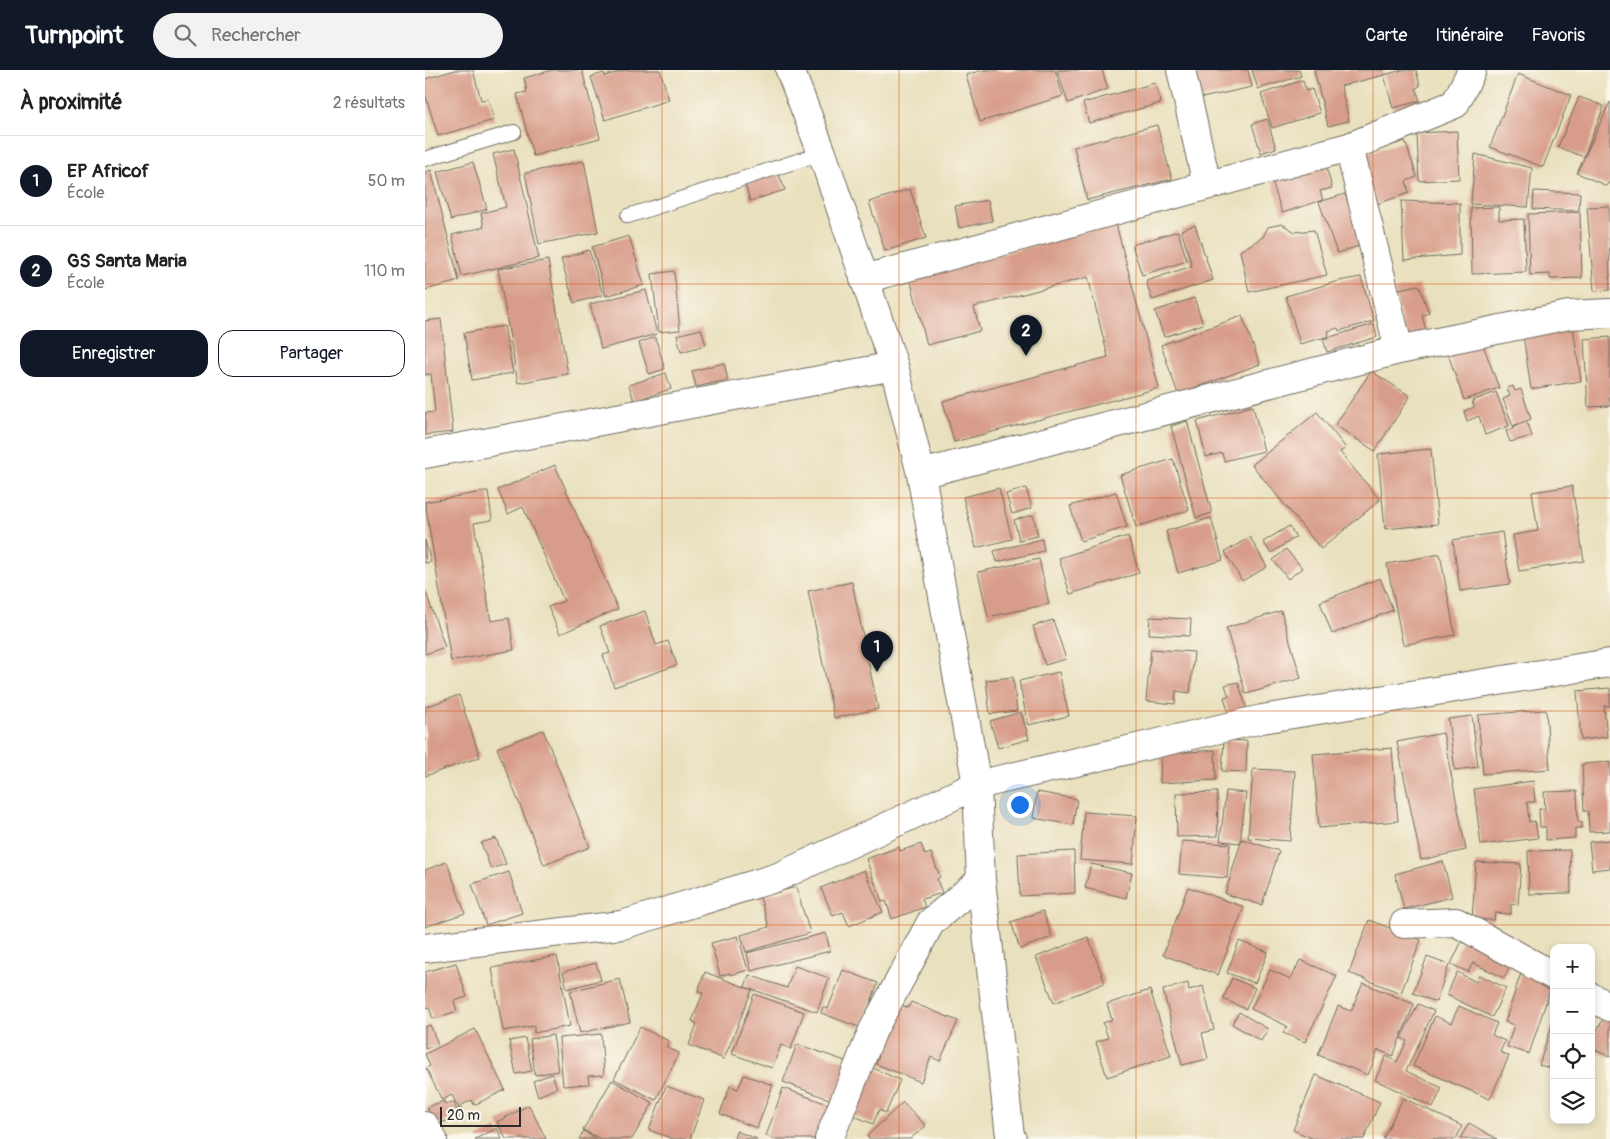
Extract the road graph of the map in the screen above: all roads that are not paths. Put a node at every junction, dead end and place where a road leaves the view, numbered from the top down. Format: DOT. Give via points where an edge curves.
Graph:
graph roads {
  1 [pos="790,70"];
  2 [pos="1181,70"];
  3 [pos="1472,70"];
  4 [pos="513,132"];
  5 [pos="1349,146"];
  6 [pos="822,153"];
  7 [pos="425,159"];
  8 [pos="1207,185"];
  9 [pos="628,216"];
  10 [pos="864,279"];
  11 [pos="1610,313"];
  12 [pos="1399,350"];
  13 [pos="894,366"];
  14 [pos="425,454"];
  15 [pos="921,474"];
  16 [pos="1610,663"];
  17 [pos="977,785"];
  18 [pos="981,880"];
  19 [pos="1404,924"];
  20 [pos="425,948"];
  21 [pos="1550,974"];
  22 [pos="1595,999"];
  23 [pos="1610,1007"];
  24 [pos="425,1126"];
  25 [pos="433,1139"];
  26 [pos="829,1139"];
  27 [pos="1012,1139"];
  1 -- 6 [label="street"];
  2 -- 8 [label="street"];
  3 -- 5 [label="street" via="1455,104"];
  4 -- 7 [label="lane"];
  5 -- 8 [label="street"];
  5 -- 12 [label="street"];
  6 -- 9 [label="lane"];
  6 -- 10 [label="street"];
  8 -- 10 [label="street"];
  10 -- 13 [label="street"];
  11 -- 12 [label="street" via="1569,315"];
  12 -- 15 [label="street"];
  13 -- 14 [label="street"];
  13 -- 15 [label="street"];
  15 -- 17 [label="street"];
  16 -- 17 [label="street" via="1262,719"];
  17 -- 18 [label="street"];
  17 -- 20 [label="street" via="778,877 622,925"];
  18 -- 26 [label="street" via="931,922 873,1030"];
  18 -- 27 [label="street"];
  19 -- 21 [label="street" via="1456,922"];
  22 -- 23 [label="street"];
  24 -- 25 [label="street"];
}
